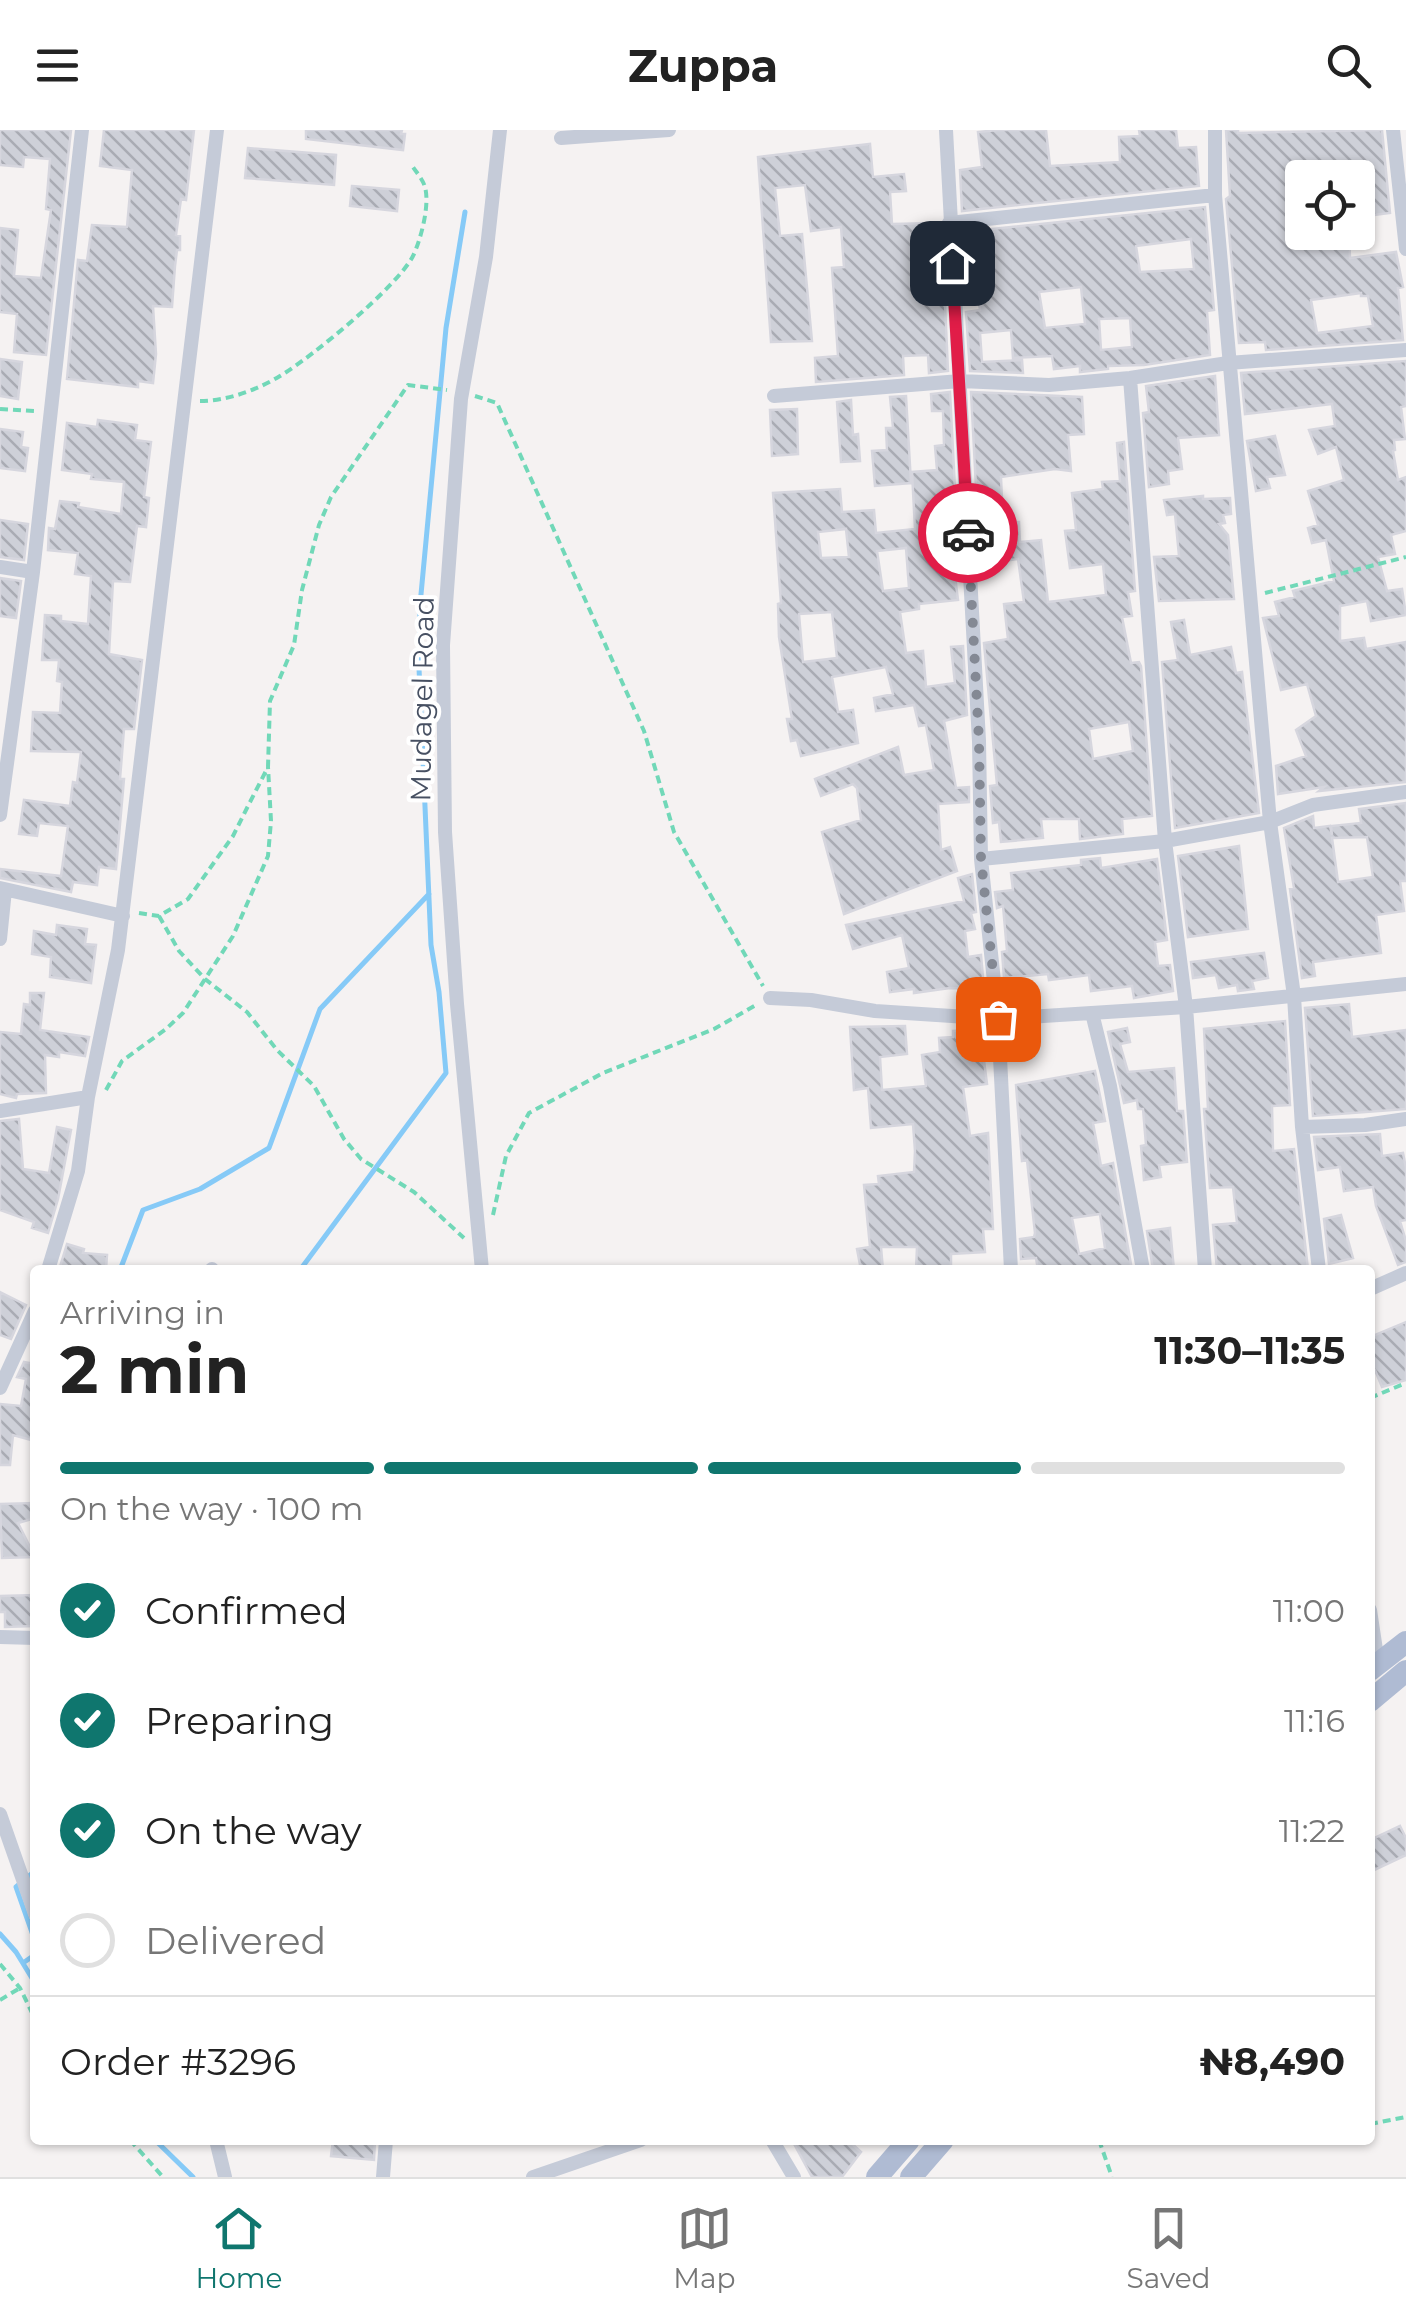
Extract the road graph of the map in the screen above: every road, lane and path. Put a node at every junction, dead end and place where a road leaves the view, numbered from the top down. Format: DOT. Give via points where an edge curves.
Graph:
graph roads {
  1 [pos="82,130"];
  2 [pos="217,130"];
  3 [pos="500,130"];
  4 [pos="669,130"];
  5 [pos="946,130"];
  6 [pos="1215,130"];
  7 [pos="1392,130"];
  8 [pos="561,138"];
  9 [pos="413,167"];
  10 [pos="1215,195"];
  11 [pos="950,224"];
  12 [pos="1406,249"];
  13 [pos="1406,350"];
  14 [pos="1228,363"];
  15 [pos="1130,378"];
  16 [pos="960,381"];
  17 [pos="462,391"];
  18 [pos="774,396"];
  19 [pos="185,402"];
  20 [pos="0,409"];
  21 [pos="51,412"];
  22 [pos="1406,557"];
  23 [pos="0,568"];
  24 [pos="33,572"];
  25 [pos="1249,597"];
  26 [pos="268,767"];
  27 [pos="1406,792"];
  28 [pos="0,815"];
  29 [pos="1270,822"];
  30 [pos="1165,841"];
  31 [pos="981,859"];
  32 [pos="3,889"];
  33 [pos="124,916"];
  34 [pos="159,916"];
  35 [pos="0,939"];
  36 [pos="206,980"];
  37 [pos="1406,984"];
  38 [pos="1294,996"];
  39 [pos="770,998"];
  40 [pos="1186,1007"];
  41 [pos="1092,1013"];
  42 [pos="998,1019"];
  43 [pos="88,1097"];
  44 [pos="0,1111"];
  45 [pos="1406,1119"];
  46 [pos="1302,1127"];
  47 [pos="479,1252"];
  48 [pos="50,1265"];
  49 [pos="481,1265"];
  50 [pos="1012,1265"];
  51 [pos="1142,1265"];
  52 [pos="1205,1265"];
  53 [pos="1319,1265"];
  54 [pos="1406,1273"];
  55 [pos="1375,1287"];
  56 [pos="30,1323"];
  57 [pos="1406,1382"];
  58 [pos="0,1388"];
  59 [pos="1375,1396"];
  60 [pos="0,1638"];
  61 [pos="30,1638"];
  62 [pos="1406,1642"];
  63 [pos="1375,1666"];
  64 [pos="1406,1670"];
  65 [pos="1375,1697"];
  66 [pos="0,1814"];
  67 [pos="30,1897"];
  68 [pos="0,1964"];
  69 [pos="20,1988"];
  70 [pos="0,2000"];
  71 [pos="30,2009"];
  72 [pos="1406,2117"];
  73 [pos="1375,2123"];
  74 [pos="134,2145"];
  75 [pos="217,2145"];
  76 [pos="386,2145"];
  77 [pos="627,2145"];
  78 [pos="775,2145"];
  79 [pos="905,2145"];
  80 [pos="939,2145"];
  81 [pos="1102,2145"];
  82 [pos="163,2177"];
  83 [pos="225,2177"];
  84 [pos="383,2177"];
  85 [pos="533,2177"];
  86 [pos="794,2177"];
  87 [pos="877,2177"];
  88 [pos="911,2177"];
  89 [pos="1112,2177"];
  1 -- 21 [label="street"];
  2 -- 19 [label="street"];
  3 -- 17 [label="street, Mudagel Road"];
  4 -- 8 [label="street"];
  5 -- 11 [label="street"];
  6 -- 10 [label="street"];
  7 -- 12 [label="street"];
  9 -- 19 [label="path" via="425,186 420,231 412,256 384,289 278,377 214,401"];
  10 -- 11 [label="street"];
  10 -- 14 [label="street"];
  11 -- 16 [label="street"];
  13 -- 14 [label="street"];
  14 -- 15 [label="street"];
  14 -- 25 [label="street"];
  15 -- 16 [label="street" via="1049,385"];
  15 -- 30 [label="street"];
  16 -- 18 [label="street"];
  16 -- 31 [label="street"];
  17 -- 26 [label="path" via="408,385 331,497 308,564 294,645 270,700"];
  17 -- 39 [label="path" via="496,403 644,731 674,832"];
  17 -- 47 [label="street, Mudagel Road" via="443,645 445,832"];
  19 -- 33 [label="street"];
  20 -- 21 [label="path"];
  21 -- 24 [label="street"];
  22 -- 25 [label="path"];
  23 -- 24 [label="street"];
  24 -- 28 [label="street"];
  25 -- 29 [label="street"];
  26 -- 34 [label="path" via="200,883"];
  26 -- 36 [label="path" via="268,856"];
  27 -- 29 [label="street" via="1314,805"];
  29 -- 30 [label="street"];
  29 -- 38 [label="street"];
  30 -- 31 [label="street"];
  30 -- 40 [label="street"];
  31 -- 42 [label="street"];
  32 -- 33 [label="street"];
  32 -- 35 [label="street"];
  33 -- 34 [label="path"];
  33 -- 43 [label="street"];
  34 -- 36 [label="path"];
  36 -- 43 [label="path" via="177,1020 122,1060 105,1092"];
  36 -- 47 [label="path" via="247,1012 314,1086 361,1159 414,1192"];
  37 -- 38 [label="street"];
  38 -- 40 [label="street"];
  38 -- 46 [label="street"];
  39 -- 42 [label="street"];
  39 -- 47 [label="path" via="529,1113 506,1156"];
  40 -- 41 [label="street"];
  40 -- 52 [label="street"];
  41 -- 42 [label="street"];
  41 -- 51 [label="street"];
  42 -- 50 [label="street"];
  43 -- 44 [label="street"];
  43 -- 48 [label="street" via="78,1171"];
  45 -- 46 [label="street"];
  46 -- 53 [label="street"];
  47 -- 49 [label="street, Mudagel Road"];
  54 -- 55 [label="street"];
  56 -- 58 [label="street"];
  57 -- 59 [label="path"];
  60 -- 61 [label="street"];
  62 -- 63 [label="main road"];
  64 -- 65 [label="main road"];
  66 -- 67 [label="street"];
  68 -- 69 [label="path"];
  69 -- 70 [label="path"];
  69 -- 71 [label="path"];
  72 -- 73 [label="path"];
  74 -- 82 [label="path"];
  75 -- 83 [label="street"];
  76 -- 84 [label="street"];
  77 -- 85 [label="street"];
  78 -- 86 [label="street"];
  79 -- 87 [label="main road"];
  80 -- 88 [label="main road"];
  81 -- 89 [label="path"];
}
